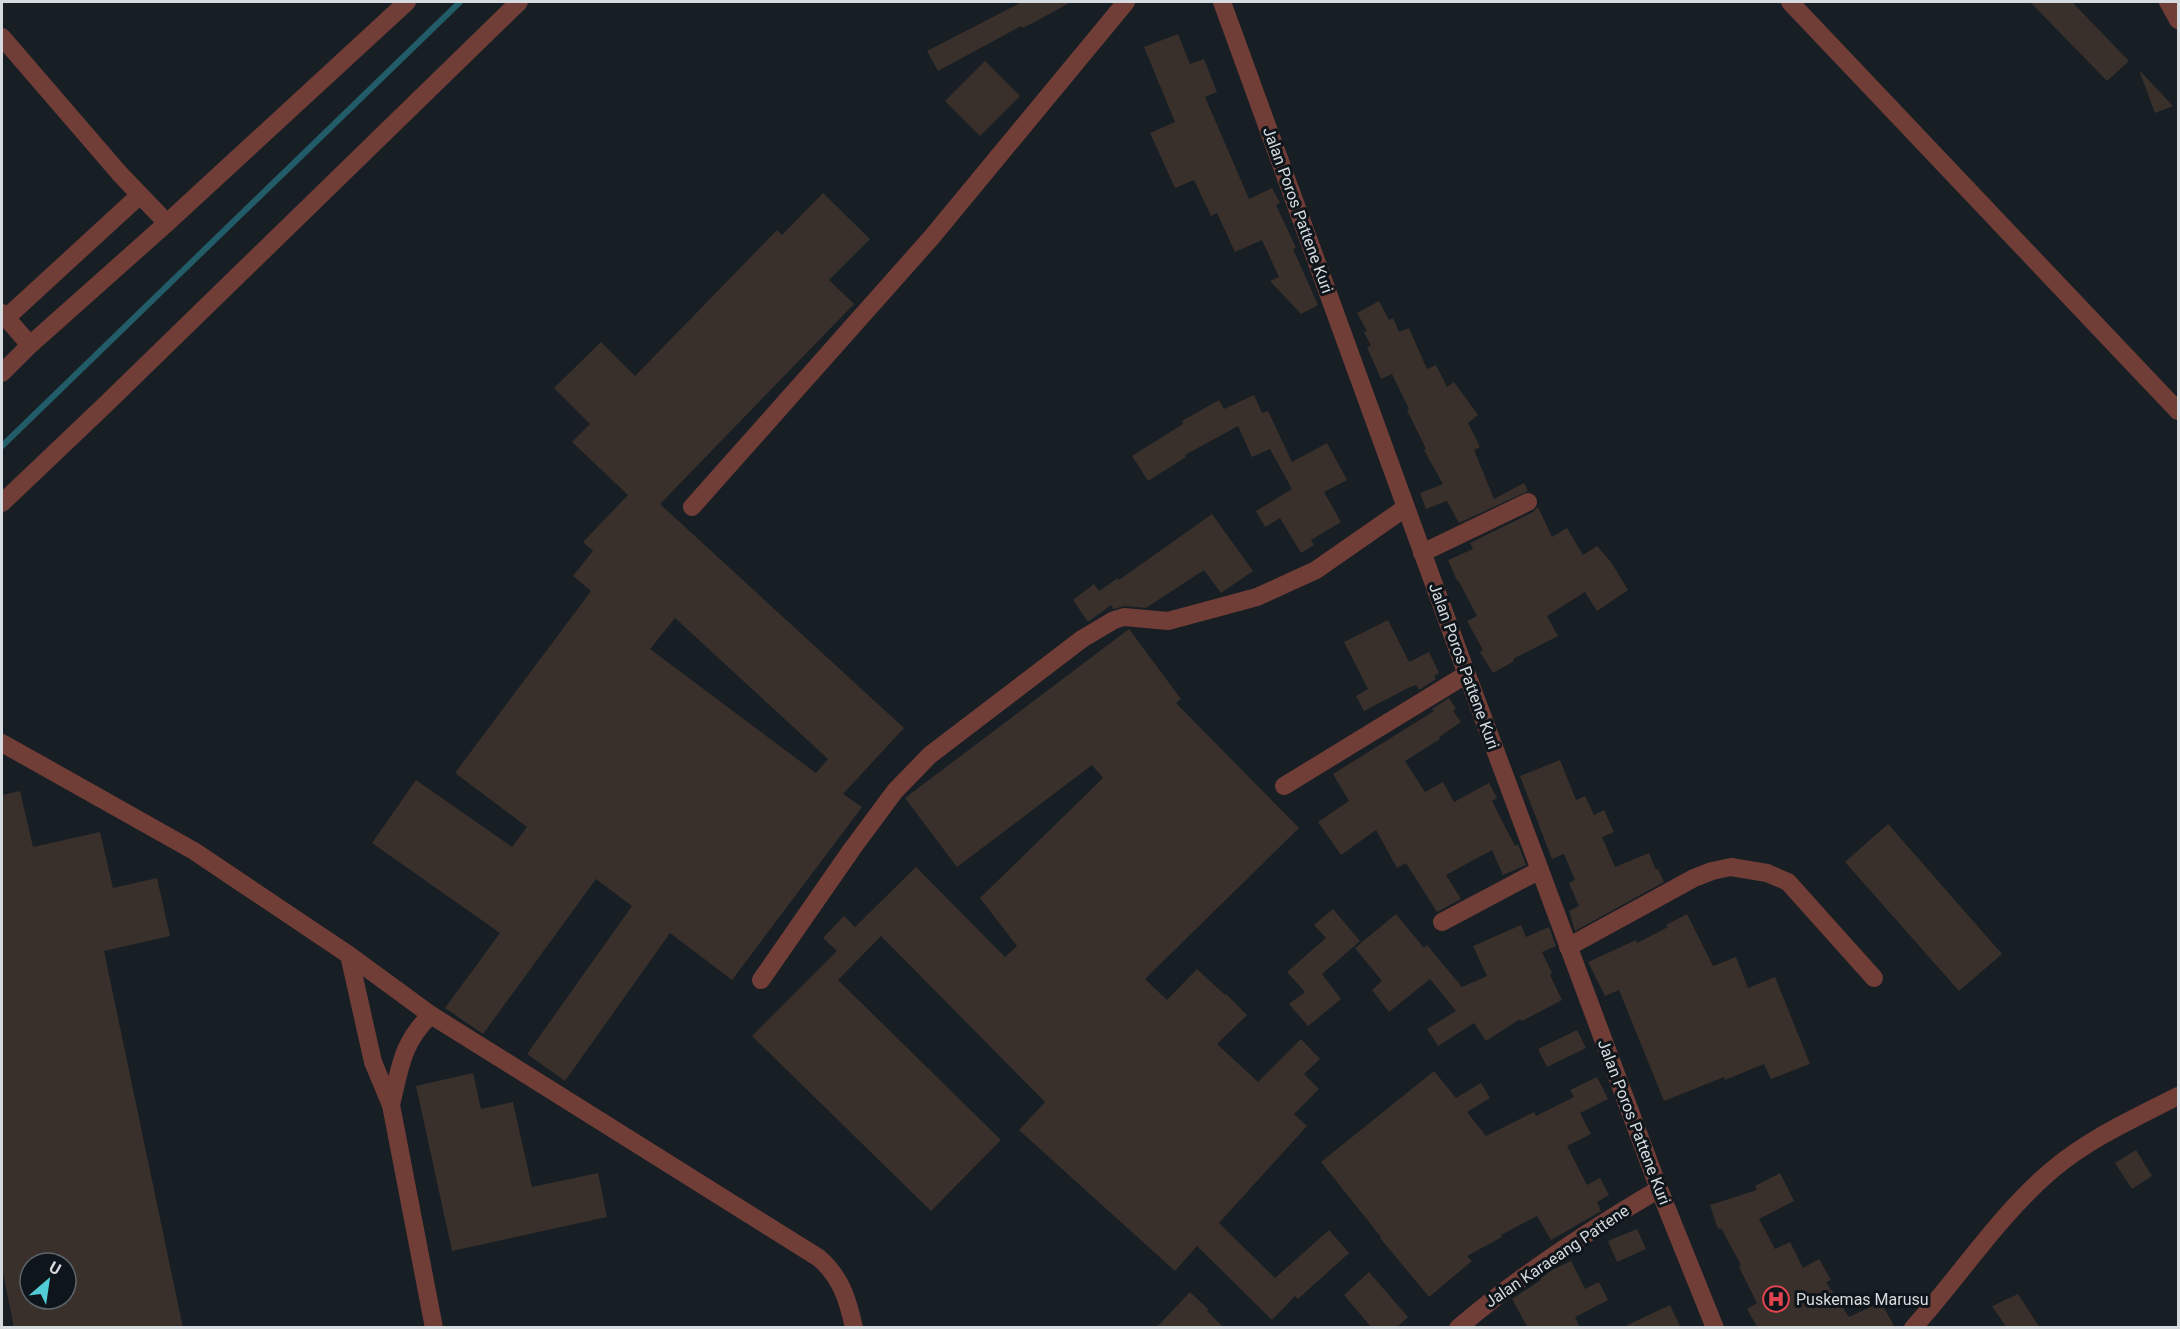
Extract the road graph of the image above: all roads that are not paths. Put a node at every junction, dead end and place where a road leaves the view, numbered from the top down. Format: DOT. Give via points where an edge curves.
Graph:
graph roads {
  1 [pos="407,2"];
  2 [pos="519,2"];
  3 [pos="1126,2"];
  4 [pos="1222,2"];
  5 [pos="1790,2"];
  6 [pos="2168,2"];
  7 [pos="2178,21"];
  8 [pos="2,37"];
  9 [pos="140,195"];
  10 [pos="167,223"];
  11 [pos="4,315"];
  12 [pos="30,345"];
  13 [pos="2,373"];
  14 [pos="2178,411"];
  15 [pos="1528,502"];
  16 [pos="2,503"];
  17 [pos="692,507"];
  18 [pos="1405,508"];
  19 [pos="1422,553"];
  20 [pos="1467,675"];
  21 [pos="2,743"];
  22 [pos="1284,786"];
  23 [pos="1540,870"];
  24 [pos="1442,921"];
  25 [pos="1569,947"];
  26 [pos="349,955"];
  27 [pos="1874,978"];
  28 [pos="761,980"];
  29 [pos="431,1015"];
  30 [pos="2178,1098"];
  31 [pos="391,1105"];
  32 [pos="1659,1189"];
  33 [pos="434,1328"];
  34 [pos="854,1328"];
  35 [pos="1458,1328"];
  36 [pos="1715,1328"];
  37 [pos="1913,1328"];
  1 -- 10 [label="street"];
  2 -- 16 [label="street"];
  3 -- 17 [label="street" via="931,238"];
  4 -- 18 [label="street, Jalan Poros Pattene Kuri"];
  5 -- 14 [label="street"];
  6 -- 7 [label="street"];
  8 -- 9 [label="street"];
  9 -- 10 [label="street"];
  9 -- 11 [label="street"];
  10 -- 12 [label="street"];
  11 -- 12 [label="street"];
  12 -- 13 [label="street"];
  15 -- 19 [label="street"];
  18 -- 19 [label="street, Jalan Poros Pattene Kuri"];
  18 -- 28 [label="street" via="1316,570 1257,597 1168,621 1124,617 1082,639 930,755 895,792"];
  19 -- 20 [label="street, Jalan Poros Pattene Kuri"];
  20 -- 22 [label="street"];
  20 -- 23 [label="street, Jalan Poros Pattene Kuri"];
  21 -- 26 [label="street" via="194,851"];
  23 -- 24 [label="street"];
  23 -- 25 [label="street, Jalan Poros Pattene Kuri"];
  25 -- 27 [label="street" via="1694,878 1731,867 1767,873 1788,882"];
  25 -- 32 [label="street, Jalan Poros Pattene Kuri"];
  26 -- 29 [label="street"];
  26 -- 31 [label="street" via="373,1062"];
  29 -- 31 [label="street" via="417,1029 402,1057"];
  29 -- 34 [label="street" via="819,1258 837,1277"];
  30 -- 37 [label="street" via="2109,1131 2053,1169 2012,1209"];
  31 -- 33 [label="street"];
  32 -- 35 [label="street, Jalan Karaeang Pattene" via="1499,1293"];
  32 -- 36 [label="street, Jalan Poros Pattene Kuri"];
}
